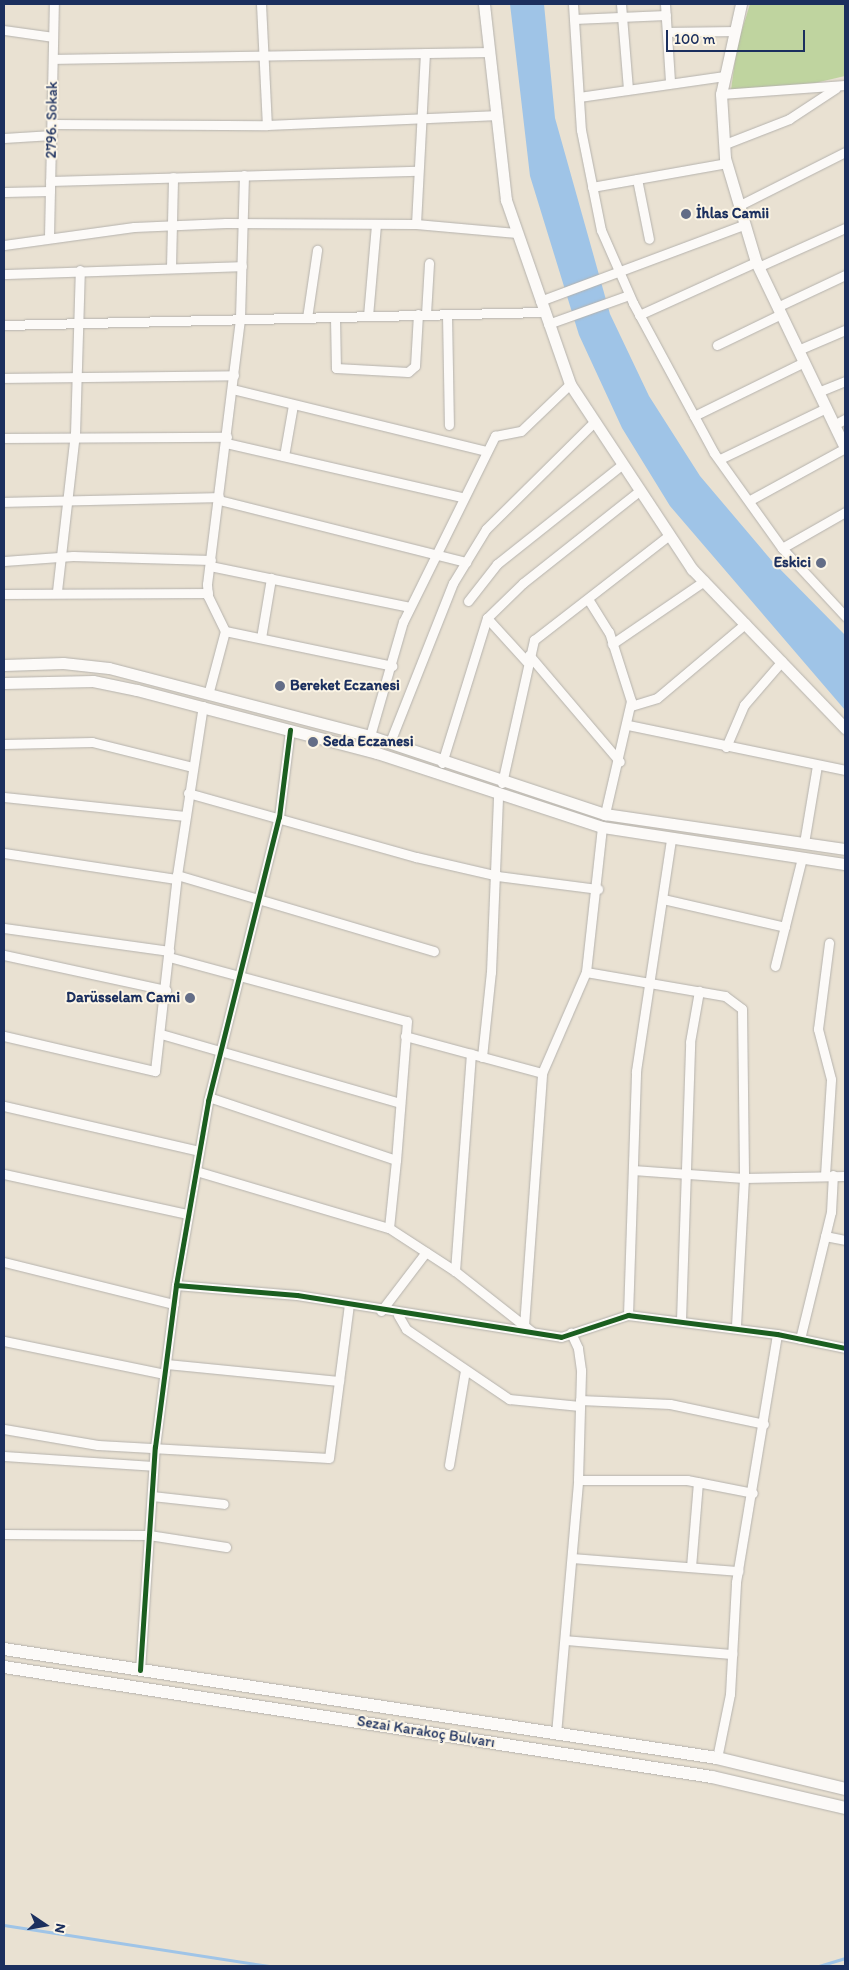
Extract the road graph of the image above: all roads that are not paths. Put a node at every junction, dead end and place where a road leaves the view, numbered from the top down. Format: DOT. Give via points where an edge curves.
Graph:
graph roads {
  1 [pos="54,4"];
  2 [pos="261,4"];
  3 [pos="484,4"];
  4 [pos="573,4"];
  5 [pos="621,4"];
  6 [pos="665,4"];
  7 [pos="741,4"];
  8 [pos="666,15"];
  9 [pos="622,17"];
  10 [pos="574,19"];
  11 [pos="4,30"];
  12 [pos="733,31"];
  13 [pos="667,32"];
  14 [pos="53,37"];
  15 [pos="487,52"];
  16 [pos="425,53"];
  17 [pos="263,56"];
  18 [pos="53,59"];
  19 [pos="724,76"];
  20 [pos="670,82"];
  21 [pos="841,87"];
  22 [pos="628,89"];
  23 [pos="722,94"];
  24 [pos="579,97"];
  25 [pos="493,115"];
  26 [pos="420,118"];
  27 [pos="52,124"];
  28 [pos="267,125"];
  29 [pos="52,135"];
  30 [pos="4,138"];
  31 [pos="726,144"];
  32 [pos="845,152"];
  33 [pos="726,163"];
  34 [pos="418,171"];
  35 [pos="244,175"];
  36 [pos="173,177"];
  37 [pos="637,179"];
  38 [pos="50,186"];
  39 [pos="592,187"];
  40 [pos="4,192"];
  41 [pos="738,206"];
  42 [pos="243,223"];
  43 [pos="416,224"];
  44 [pos="376,225"];
  45 [pos="743,225"];
  46 [pos="172,226"];
  47 [pos="845,228"];
  48 [pos="517,233"];
  49 [pos="49,236"];
  50 [pos="649,240"];
  51 [pos="4,245"];
  52 [pos="317,250"];
  53 [pos="428,263"];
  54 [pos="757,265"];
  55 [pos="242,266"];
  56 [pos="171,267"];
  57 [pos="80,270"];
  58 [pos="619,272"];
  59 [pos="4,274"];
  60 [pos="845,275"];
  61 [pos="629,295"];
  62 [pos="542,306"];
  63 [pos="779,311"];
  64 [pos="422,314"];
  65 [pos="447,314"];
  66 [pos="639,315"];
  67 [pos="368,316"];
  68 [pos="240,318"];
  69 [pos="307,318"];
  70 [pos="336,318"];
  71 [pos="79,323"];
  72 [pos="548,324"];
  73 [pos="4,325"];
  74 [pos="845,330"];
  75 [pos="717,344"];
  76 [pos="798,350"];
  77 [pos="804,362"];
  78 [pos="234,375"];
  79 [pos="77,377"];
  80 [pos="4,378"];
  81 [pos="845,380"];
  82 [pos="570,384"];
  83 [pos="232,389"];
  84 [pos="818,392"];
  85 [pos="293,405"];
  86 [pos="826,408"];
  87 [pos="694,416"];
  88 [pos="845,419"];
  89 [pos="593,423"];
  90 [pos="449,425"];
  91 [pos="834,425"];
  92 [pos="4,438"];
  93 [pos="74,438"];
  94 [pos="226,440"];
  95 [pos="845,448"];
  96 [pos="487,451"];
  97 [pos="284,456"];
  98 [pos="720,459"];
  99 [pos="620,466"];
  100 [pos="638,492"];
  101 [pos="462,497"];
  102 [pos="219,498"];
  103 [pos="752,499"];
  104 [pos="68,500"];
  105 [pos="4,502"];
  106 [pos="845,512"];
  107 [pos="668,536"];
  108 [pos="782,548"];
  109 [pos="435,552"];
  110 [pos="60,557"];
  111 [pos="4,561"];
  112 [pos="466,562"];
  113 [pos="210,563"];
  114 [pos="271,578"];
  115 [pos="704,581"];
  116 [pos="57,591"];
  117 [pos="208,592"];
  118 [pos="4,594"];
  119 [pos="588,599"];
  120 [pos="468,601"];
  121 [pos="410,607"];
  122 [pos="845,616"];
  123 [pos="487,618"];
  124 [pos="746,623"];
  125 [pos="225,631"];
  126 [pos="260,638"];
  127 [pos="612,644"];
  128 [pos="528,659"];
  129 [pos="782,660"];
  130 [pos="4,665"];
  131 [pos="392,666"];
  132 [pos="4,683"];
  133 [pos="209,691"];
  134 [pos="203,706"];
  135 [pos="631,706"];
  136 [pos="628,725"];
  137 [pos="845,728"];
  138 [pos="290,730"];
  139 [pos="370,736"];
  140 [pos="390,742"];
  141 [pos="4,744"];
  142 [pos="726,747"];
  143 [pos="620,762"];
  144 [pos="442,763"];
  145 [pos="816,766"];
  146 [pos="192,767"];
  147 [pos="845,770"];
  148 [pos="502,783"];
  149 [pos="188,793"];
  150 [pos="498,796"];
  151 [pos="4,797"];
  152 [pos="605,814"];
  153 [pos="184,816"];
  154 [pos="279,817"];
  155 [pos="602,827"];
  156 [pos="671,839"];
  157 [pos="804,843"];
  158 [pos="845,849"];
  159 [pos="4,852"];
  160 [pos="802,858"];
  161 [pos="845,864"];
  162 [pos="494,875"];
  163 [pos="176,877"];
  164 [pos="598,889"];
  165 [pos="663,899"];
  166 [pos="260,900"];
  167 [pos="784,927"];
  168 [pos="4,928"];
  169 [pos="829,943"];
  170 [pos="434,951"];
  171 [pos="169,954"];
  172 [pos="4,955"];
  173 [pos="775,966"];
  174 [pos="586,972"];
  175 [pos="242,973"];
  176 [pos="646,981"];
  177 [pos="166,990"];
  178 [pos="699,991"];
  179 [pos="162,1034"];
  180 [pos="4,1036"];
  181 [pos="405,1036"];
  182 [pos="222,1050"];
  183 [pos="471,1054"];
  184 [pos="482,1057"];
  185 [pos="542,1074"];
  186 [pos="209,1097"];
  187 [pos="400,1104"];
  188 [pos="4,1106"];
  189 [pos="199,1151"];
  190 [pos="396,1160"];
  191 [pos="633,1170"];
  192 [pos="196,1171"];
  193 [pos="4,1174"];
  194 [pos="687,1174"];
  195 [pos="829,1175"];
  196 [pos="845,1176"];
  197 [pos="744,1178"];
  198 [pos="188,1214"];
  199 [pos="389,1228"];
  200 [pos="825,1236"];
  201 [pos="845,1240"];
  202 [pos="426,1252"];
  203 [pos="4,1262"];
  204 [pos="455,1271"];
  205 [pos="176,1285"];
  206 [pos="174,1304"];
  207 [pos="349,1305"];
  208 [pos="381,1311"];
  209 [pos="398,1315"];
  210 [pos="628,1315"];
  211 [pos="681,1320"];
  212 [pos="524,1326"];
  213 [pos="736,1328"];
  214 [pos="534,1333"];
  215 [pos="571,1334"];
  216 [pos="777,1334"];
  217 [pos="800,1338"];
  218 [pos="4,1341"];
  219 [pos="845,1348"];
  220 [pos="166,1364"];
  221 [pos="465,1370"];
  222 [pos="164,1374"];
  223 [pos="339,1381"];
  224 [pos="580,1403"];
  225 [pos="764,1424"];
  226 [pos="4,1429"];
  227 [pos="155,1447"];
  228 [pos="4,1456"];
  229 [pos="449,1465"];
  230 [pos="153,1466"];
  231 [pos="578,1480"];
  232 [pos="698,1482"];
  233 [pos="754,1493"];
  234 [pos="152,1496"];
  235 [pos="224,1504"];
  236 [pos="4,1534"];
  237 [pos="149,1535"];
  238 [pos="226,1547"];
  239 [pos="573,1558"];
  240 [pos="691,1567"];
  241 [pos="738,1571"];
  242 [pos="565,1640"];
  243 [pos="4,1649"];
  244 [pos="732,1654"];
  245 [pos="4,1667"];
  246 [pos="140,1670"];
  247 [pos="556,1734"];
  248 [pos="717,1758"];
  249 [pos="845,1789"];
  250 [pos="845,1808"];
  1 -- 14 [label="street, 2796. Sokak"];
  2 -- 17 [label="street"];
  3 -- 15 [label="main road"];
  4 -- 10 [label="street"];
  5 -- 9 [label="street"];
  6 -- 8 [label="street"];
  7 -- 12 [label="main road"];
  8 -- 9 [label="street"];
  8 -- 13 [label="street"];
  9 -- 10 [label="street"];
  9 -- 22 [label="street"];
  10 -- 24 [label="street"];
  11 -- 14 [label="street"];
  12 -- 13 [label="street"];
  12 -- 19 [label="main road"];
  13 -- 20 [label="street"];
  14 -- 18 [label="street, 2796. Sokak"];
  15 -- 16 [label="street"];
  15 -- 25 [label="main road"];
  16 -- 17 [label="street"];
  16 -- 26 [label="street"];
  17 -- 18 [label="street"];
  17 -- 28 [label="street"];
  18 -- 27 [label="street, 2796. Sokak"];
  19 -- 20 [label="street"];
  19 -- 23 [label="main road"];
  20 -- 22 [label="street"];
  21 -- 23 [label="street"];
  21 -- 31 [label="street" via="789,119"];
  22 -- 24 [label="street"];
  23 -- 31 [label="main road"];
  24 -- 39 [label="street"];
  25 -- 26 [label="street"];
  25 -- 48 [label="main road" via="506,200"];
  26 -- 28 [label="street"];
  26 -- 34 [label="street"];
  27 -- 28 [label="street"];
  27 -- 29 [label="street, 2796. Sokak"];
  29 -- 30 [label="street"];
  29 -- 38 [label="street, 2796. Sokak"];
  31 -- 33 [label="main road"];
  32 -- 41 [label="street"];
  33 -- 37 [label="street"];
  33 -- 41 [label="main road"];
  34 -- 35 [label="street"];
  34 -- 43 [label="street"];
  35 -- 36 [label="street"];
  35 -- 42 [label="street"];
  36 -- 38 [label="street"];
  36 -- 46 [label="street"];
  37 -- 39 [label="street"];
  37 -- 50 [label="street"];
  38 -- 40 [label="street"];
  38 -- 49 [label="street, 2796. Sokak"];
  39 -- 58 [label="street" via="601,230"];
  41 -- 45 [label="main road"];
  42 -- 44 [label="street"];
  42 -- 46 [label="street"];
  42 -- 55 [label="street"];
  43 -- 44 [label="street"];
  43 -- 48 [label="street"];
  44 -- 67 [label="street"];
  45 -- 54 [label="main road"];
  45 -- 58 [label="street"];
  46 -- 49 [label="street"];
  46 -- 56 [label="street"];
  47 -- 54 [label="street"];
  48 -- 62 [label="main road"];
  49 -- 51 [label="street"];
  52 -- 69 [label="street"];
  53 -- 64 [label="street"];
  54 -- 63 [label="main road"];
  54 -- 66 [label="street"];
  55 -- 56 [label="street"];
  55 -- 68 [label="street"];
  56 -- 57 [label="street"];
  57 -- 59 [label="street"];
  57 -- 71 [label="street"];
  58 -- 61 [label="street"];
  58 -- 62 [label="street"];
  60 -- 63 [label="street"];
  61 -- 66 [label="street"];
  61 -- 72 [label="street"];
  62 -- 65 [label="street"];
  62 -- 72 [label="main road"];
  63 -- 75 [label="street"];
  63 -- 76 [label="main road"];
  64 -- 65 [label="street"];
  64 -- 67 [label="street"];
  64 -- 70 [label="street" via="415,366 408,372 336,368"];
  65 -- 90 [label="street"];
  66 -- 87 [label="street"];
  67 -- 70 [label="street"];
  68 -- 69 [label="street"];
  68 -- 71 [label="street"];
  68 -- 78 [label="street"];
  69 -- 70 [label="street"];
  71 -- 73 [label="street"];
  71 -- 79 [label="street"];
  72 -- 82 [label="main road"];
  74 -- 76 [label="street"];
  76 -- 77 [label="main road"];
  77 -- 84 [label="main road"];
  77 -- 87 [label="street"];
  78 -- 79 [label="street"];
  78 -- 83 [label="street"];
  79 -- 80 [label="street"];
  79 -- 93 [label="street"];
  81 -- 84 [label="street"];
  82 -- 89 [label="main road"];
  82 -- 96 [label="street" via="530,425 521,431 495,436"];
  83 -- 85 [label="street"];
  83 -- 94 [label="street"];
  84 -- 86 [label="main road"];
  85 -- 96 [label="street"];
  85 -- 97 [label="street"];
  86 -- 91 [label="main road"];
  86 -- 98 [label="street"];
  87 -- 98 [label="street"];
  88 -- 91 [label="street"];
  89 -- 99 [label="main road"];
  89 -- 112 [label="street" via="486,529"];
  91 -- 95 [label="main road"];
  92 -- 93 [label="street"];
  93 -- 94 [label="street"];
  93 -- 104 [label="street"];
  94 -- 97 [label="street"];
  94 -- 102 [label="street"];
  95 -- 103 [label="street"];
  96 -- 101 [label="street"];
  97 -- 101 [label="street"];
  98 -- 103 [label="street"];
  99 -- 100 [label="main road"];
  99 -- 120 [label="street" via="497,564"];
  100 -- 107 [label="main road"];
  100 -- 123 [label="street" via="523,583"];
  101 -- 109 [label="street"];
  102 -- 104 [label="street"];
  102 -- 109 [label="street"];
  102 -- 113 [label="street"];
  103 -- 108 [label="street"];
  104 -- 105 [label="street"];
  104 -- 110 [label="street"];
  106 -- 108 [label="street"];
  107 -- 115 [label="main road"];
  107 -- 119 [label="street"];
  108 -- 122 [label="street"];
  109 -- 112 [label="street"];
  109 -- 121 [label="street"];
  110 -- 111 [label="street"];
  110 -- 113 [label="street"];
  110 -- 116 [label="street"];
  112 -- 140 [label="street" via="450,591"];
  113 -- 114 [label="street"];
  113 -- 117 [label="street"];
  114 -- 121 [label="street"];
  114 -- 126 [label="street"];
  115 -- 124 [label="main road"];
  115 -- 127 [label="street"];
  116 -- 117 [label="street"];
  116 -- 118 [label="street"];
  117 -- 125 [label="street"];
  119 -- 127 [label="street"];
  119 -- 128 [label="street" via="534,640"];
  121 -- 131 [label="street"];
  123 -- 128 [label="street"];
  123 -- 144 [label="street"];
  124 -- 129 [label="main road"];
  124 -- 135 [label="street" via="657,698"];
  125 -- 126 [label="street"];
  125 -- 133 [label="street"];
  126 -- 131 [label="street"];
  127 -- 135 [label="street"];
  128 -- 143 [label="street"];
  128 -- 148 [label="street" via="524,700"];
  129 -- 137 [label="main road"];
  129 -- 142 [label="street" via="744,705"];
  130 -- 133 [label="main road" via="62,663 109,668"];
  131 -- 139 [label="street"];
  132 -- 134 [label="main road" via="94,681"];
  133 -- 139 [label="main road"];
  134 -- 138 [label="main road"];
  134 -- 146 [label="street"];
  135 -- 136 [label="street"];
  136 -- 142 [label="street"];
  136 -- 143 [label="street"];
  138 -- 150 [label="main road" via="377,753"];
  138 -- 154 [label="street"];
  139 -- 140 [label="main road"];
  140 -- 144 [label="main road"];
  141 -- 146 [label="street" via="92,742"];
  142 -- 145 [label="street"];
  143 -- 152 [label="street"];
  144 -- 148 [label="main road"];
  145 -- 147 [label="street"];
  145 -- 157 [label="street"];
  146 -- 149 [label="street"];
  148 -- 152 [label="main road"];
  149 -- 153 [label="street"];
  149 -- 154 [label="street"];
  150 -- 155 [label="main road"];
  150 -- 162 [label="street"];
  151 -- 153 [label="street"];
  152 -- 157 [label="main road"];
  153 -- 163 [label="street"];
  154 -- 162 [label="street"];
  154 -- 166 [label="street"];
  155 -- 156 [label="main road"];
  155 -- 164 [label="street"];
  156 -- 160 [label="main road"];
  156 -- 165 [label="street"];
  157 -- 158 [label="main road"];
  159 -- 163 [label="street"];
  160 -- 161 [label="main road"];
  160 -- 167 [label="street"];
  162 -- 164 [label="street"];
  162 -- 184 [label="street" via="491,972"];
  163 -- 166 [label="street"];
  163 -- 171 [label="street"];
  164 -- 174 [label="street"];
  165 -- 167 [label="street"];
  165 -- 176 [label="street"];
  166 -- 170 [label="street"];
  166 -- 175 [label="street"];
  167 -- 173 [label="street"];
  168 -- 171 [label="street"];
  169 -- 195 [label="street" via="818,1029 831,1079"];
  171 -- 175 [label="street"];
  171 -- 177 [label="street"];
  172 -- 177 [label="street"];
  174 -- 176 [label="street"];
  174 -- 185 [label="street"];
  175 -- 181 [label="street" via="406,1021"];
  175 -- 182 [label="street"];
  176 -- 178 [label="street"];
  176 -- 191 [label="street" via="636,1071"];
  177 -- 179 [label="street"];
  178 -- 194 [label="street" via="690,1042"];
  178 -- 197 [label="street" via="734,1000 742,1009"];
  179 -- 180 [label="street" via="155,1071"];
  179 -- 182 [label="street"];
  181 -- 183 [label="street"];
  181 -- 187 [label="street"];
  182 -- 186 [label="street"];
  182 -- 187 [label="street"];
  183 -- 184 [label="street"];
  183 -- 204 [label="street"];
  184 -- 185 [label="street"];
  185 -- 212 [label="street"];
  186 -- 189 [label="street"];
  186 -- 190 [label="street"];
  187 -- 190 [label="street"];
  188 -- 189 [label="street"];
  189 -- 192 [label="street"];
  190 -- 199 [label="street"];
  191 -- 194 [label="street"];
  191 -- 210 [label="street"];
  192 -- 198 [label="street"];
  192 -- 199 [label="street"];
  193 -- 198 [label="street"];
  194 -- 197 [label="street"];
  194 -- 211 [label="street"];
  195 -- 196 [label="street"];
  195 -- 197 [label="street"];
  195 -- 200 [label="street"];
  197 -- 213 [label="street"];
  198 -- 205 [label="street"];
  199 -- 202 [label="street"];
  200 -- 201 [label="street"];
  200 -- 217 [label="street"];
  202 -- 204 [label="street"];
  202 -- 208 [label="street"];
  203 -- 206 [label="street"];
  204 -- 212 [label="street"];
  205 -- 206 [label="street"];
  205 -- 207 [label="street"];
  206 -- 220 [label="street"];
  207 -- 208 [label="street"];
  207 -- 223 [label="street"];
  208 -- 209 [label="street"];
  209 -- 214 [label="street"];
  209 -- 221 [label="street" via="406,1329"];
  210 -- 211 [label="street"];
  210 -- 215 [label="street"];
  211 -- 213 [label="street"];
  212 -- 214 [label="street"];
  213 -- 216 [label="street"];
  214 -- 215 [label="street" via="561,1337"];
  215 -- 224 [label="street" via="578,1348"];
  216 -- 217 [label="street"];
  216 -- 225 [label="street"];
  217 -- 219 [label="street"];
  218 -- 222 [label="street"];
  220 -- 222 [label="street"];
  220 -- 223 [label="street"];
  221 -- 224 [label="street" via="509,1399"];
  221 -- 229 [label="street"];
  222 -- 227 [label="street"];
  223 -- 227 [label="street" via="329,1458"];
  224 -- 225 [label="street" via="670,1404"];
  224 -- 231 [label="street"];
  225 -- 233 [label="street"];
  226 -- 227 [label="street" via="98,1445"];
  227 -- 230 [label="street"];
  228 -- 230 [label="street"];
  230 -- 234 [label="street"];
  231 -- 232 [label="street"];
  231 -- 239 [label="street"];
  232 -- 233 [label="street"];
  232 -- 240 [label="street"];
  233 -- 241 [label="street"];
  234 -- 235 [label="street"];
  234 -- 237 [label="street"];
  236 -- 237 [label="street"];
  237 -- 238 [label="street"];
  237 -- 246 [label="street"];
  239 -- 240 [label="street"];
  239 -- 242 [label="street"];
  240 -- 241 [label="street"];
  241 -- 244 [label="street"];
  242 -- 244 [label="street"];
  242 -- 247 [label="street"];
  243 -- 246 [label="main road"];
  244 -- 248 [label="street" via="730,1694"];
  245 -- 250 [label="main road, Sezai Karakoç Bulvarı" via="712,1776"];
  246 -- 247 [label="main road"];
  247 -- 248 [label="main road"];
  248 -- 249 [label="main road"];
}
